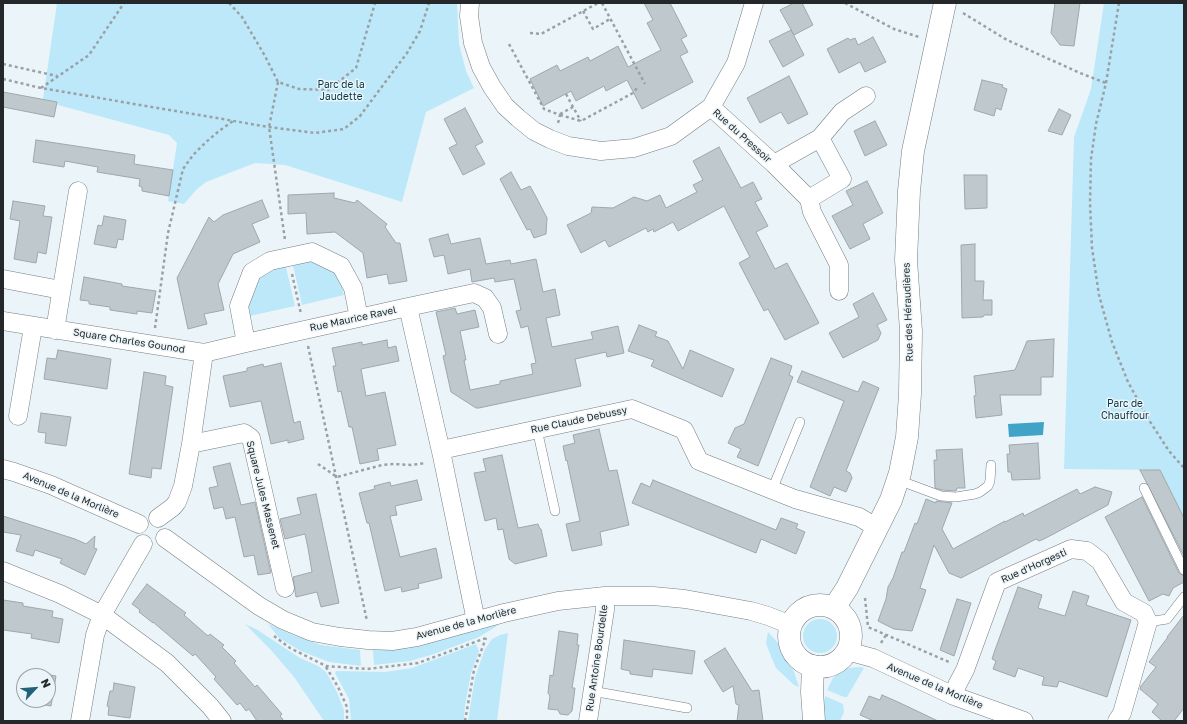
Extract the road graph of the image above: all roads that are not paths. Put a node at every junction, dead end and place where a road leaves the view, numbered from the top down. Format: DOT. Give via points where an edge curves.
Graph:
graph roads {
  1 [pos="470,3"];
  2 [pos="754,3"];
  3 [pos="953,8"];
  4 [pos="866,96"];
  5 [pos="711,107"];
  6 [pos="820,138"];
  7 [pos="774,164"];
  8 [pos="78,191"];
  9 [pos="809,199"];
  10 [pos="3,279"];
  11 [pos="61,290"];
  12 [pos="839,291"];
  13 [pos="408,307"];
  14 [pos="359,318"];
  15 [pos="3,321"];
  16 [pos="33,327"];
  17 [pos="55,330"];
  18 [pos="498,334"];
  19 [pos="246,343"];
  20 [pos="204,353"];
  21 [pos="18,416"];
  22 [pos="800,422"];
  23 [pos="537,429"];
  24 [pos="192,444"];
  25 [pos="434,456"];
  26 [pos="991,465"];
  27 [pos="3,469"];
  28 [pos="898,480"];
  29 [pos="1144,488"];
  30 [pos="772,490"];
  31 [pos="555,511"];
  32 [pos="158,518"];
  33 [pos="139,524"];
  34 [pos="876,527"];
  35 [pos="165,538"];
  36 [pos="143,544"];
  37 [pos="1184,570"];
  38 [pos="3,571"];
  39 [pos="285,588"];
  40 [pos="605,596"];
  41 [pos="1184,597"];
  42 [pos="834,608"];
  43 [pos="102,615"];
  44 [pos="476,621"];
  45 [pos="1148,622"];
  46 [pos="791,625"];
  47 [pos="847,651"];
  48 [pos="813,666"];
  49 [pos="592,691"];
  50 [pos="954,696"];
  51 [pos="687,708"];
  52 [pos="80,721"];
  53 [pos="222,721"];
  54 [pos="588,721"];
  55 [pos="814,721"];
  56 [pos="1023,721"];
  57 [pos="1117,721"];
  1 -- 5 [label="street, Rue du Pressoir" via="474,43 481,67 492,87 505,106 518,118 550,140 595,150 634,148 671,136"];
  2 -- 5 [label="street, Rue du Pressoir" via="736,63"];
  3 -- 28 [label="street, Rue des Héraudières" via="913,151 911,167 906,260 911,331 910,394 907,437"];
  4 -- 6 [label="street, Rue du Pressoir" via="842,112"];
  5 -- 7 [label="street, Rue du Pressoir"];
  6 -- 7 [label="street, Rue du Pressoir"];
  6 -- 9 [label="street" via="842,179"];
  7 -- 9 [label="street, Rue du Pressoir"];
  8 -- 11 [label="street"];
  9 -- 12 [label="street, Rue du Pressoir" via="812,212 840,265"];
  10 -- 11 [label="street"];
  11 -- 17 [label="street"];
  13 -- 14 [label="street, Rue Maurice Ravel"];
  13 -- 18 [label="street" via="474,293 485,298 492,308"];
  13 -- 25 [label="street, Rue Maurice Ravel"];
  14 -- 19 [label="street, Rue Maurice Ravel"];
  14 -- 19 [label="street" via="353,288 341,266 312,252 288,257 270,261 252,272 239,306"];
  15 -- 16 [label="street, Square Charles Gounod"];
  16 -- 17 [label="street, Square Charles Gounod"];
  16 -- 21 [label="street"];
  17 -- 20 [label="street, Square Charles Gounod"];
  19 -- 20 [label="street, Rue Maurice Ravel"];
  20 -- 24 [label="street"];
  22 -- 30 [label="lane"];
  23 -- 25 [label="street, Rue Claude Debussy"];
  23 -- 30 [label="street, Rue Claude Debussy" via="632,409 684,430 699,460"];
  23 -- 31 [label="lane"];
  24 -- 32 [label="street" via="181,494 173,507"];
  24 -- 39 [label="street, Square Jules Massenet" via="244,433 251,438"];
  25 -- 44 [label="street, Rue Maurice Ravel"];
  26 -- 28 [label="lane" via="988,486 975,494 941,496"];
  27 -- 33 [label="street, Avenue de la Morlière" via="51,485"];
  28 -- 34 [label="street, Rue des Héraudières" via="891,500"];
  29 -- 37 [label="lane"];
  30 -- 34 [label="street, Rue Claude Debussy" via="859,517"];
  32 -- 33 [label="street" via="147,517"];
  32 -- 35 [label="street" via="165,524"];
  33 -- 36 [label="street" via="137,534"];
  34 -- 42 [label="street, Rue des Héraudières" via="847,588"];
  35 -- 36 [label="street" via="155,546"];
  35 -- 44 [label="street, Avenue de la Morlière" via="259,606 312,632 340,638 392,641"];
  36 -- 43 [label="street"];
  38 -- 43 [label="street" via="60,594"];
  40 -- 44 [label="street, Avenue de la Morlière" via="558,601"];
  40 -- 46 [label="street, Avenue de la Morlière" via="685,599 751,611"];
  40 -- 49 [label="street, Rue Antoine Bourdelle"];
  41 -- 45 [label="lane" via="1167,619"];
  42 -- 46 [label="street" via="821,605 808,607 798,614"];
  42 -- 47 [label="street" via="844,616 850,627 851,639"];
  43 -- 52 [label="street" via="95,635"];
  43 -- 53 [label="street" via="167,663"];
  45 -- 50 [label="street, Rue d'Horgesti" via="1144,613 1124,602 1100,561 1087,551 1071,549 997,582"];
  45 -- 57 [label="street" via="1122,713"];
  46 -- 48 [label="street" via="789,641 793,651 804,662"];
  47 -- 48 [label="street" via="841,659 832,664 823,667"];
  47 -- 50 [label="street, Avenue de la Morlière" via="873,658"];
  48 -- 55 [label="street"];
  49 -- 51 [label="lane"];
  49 -- 54 [label="street, Rue Antoine Bourdelle"];
  50 -- 56 [label="street, Avenue de la Morlière"];
}
